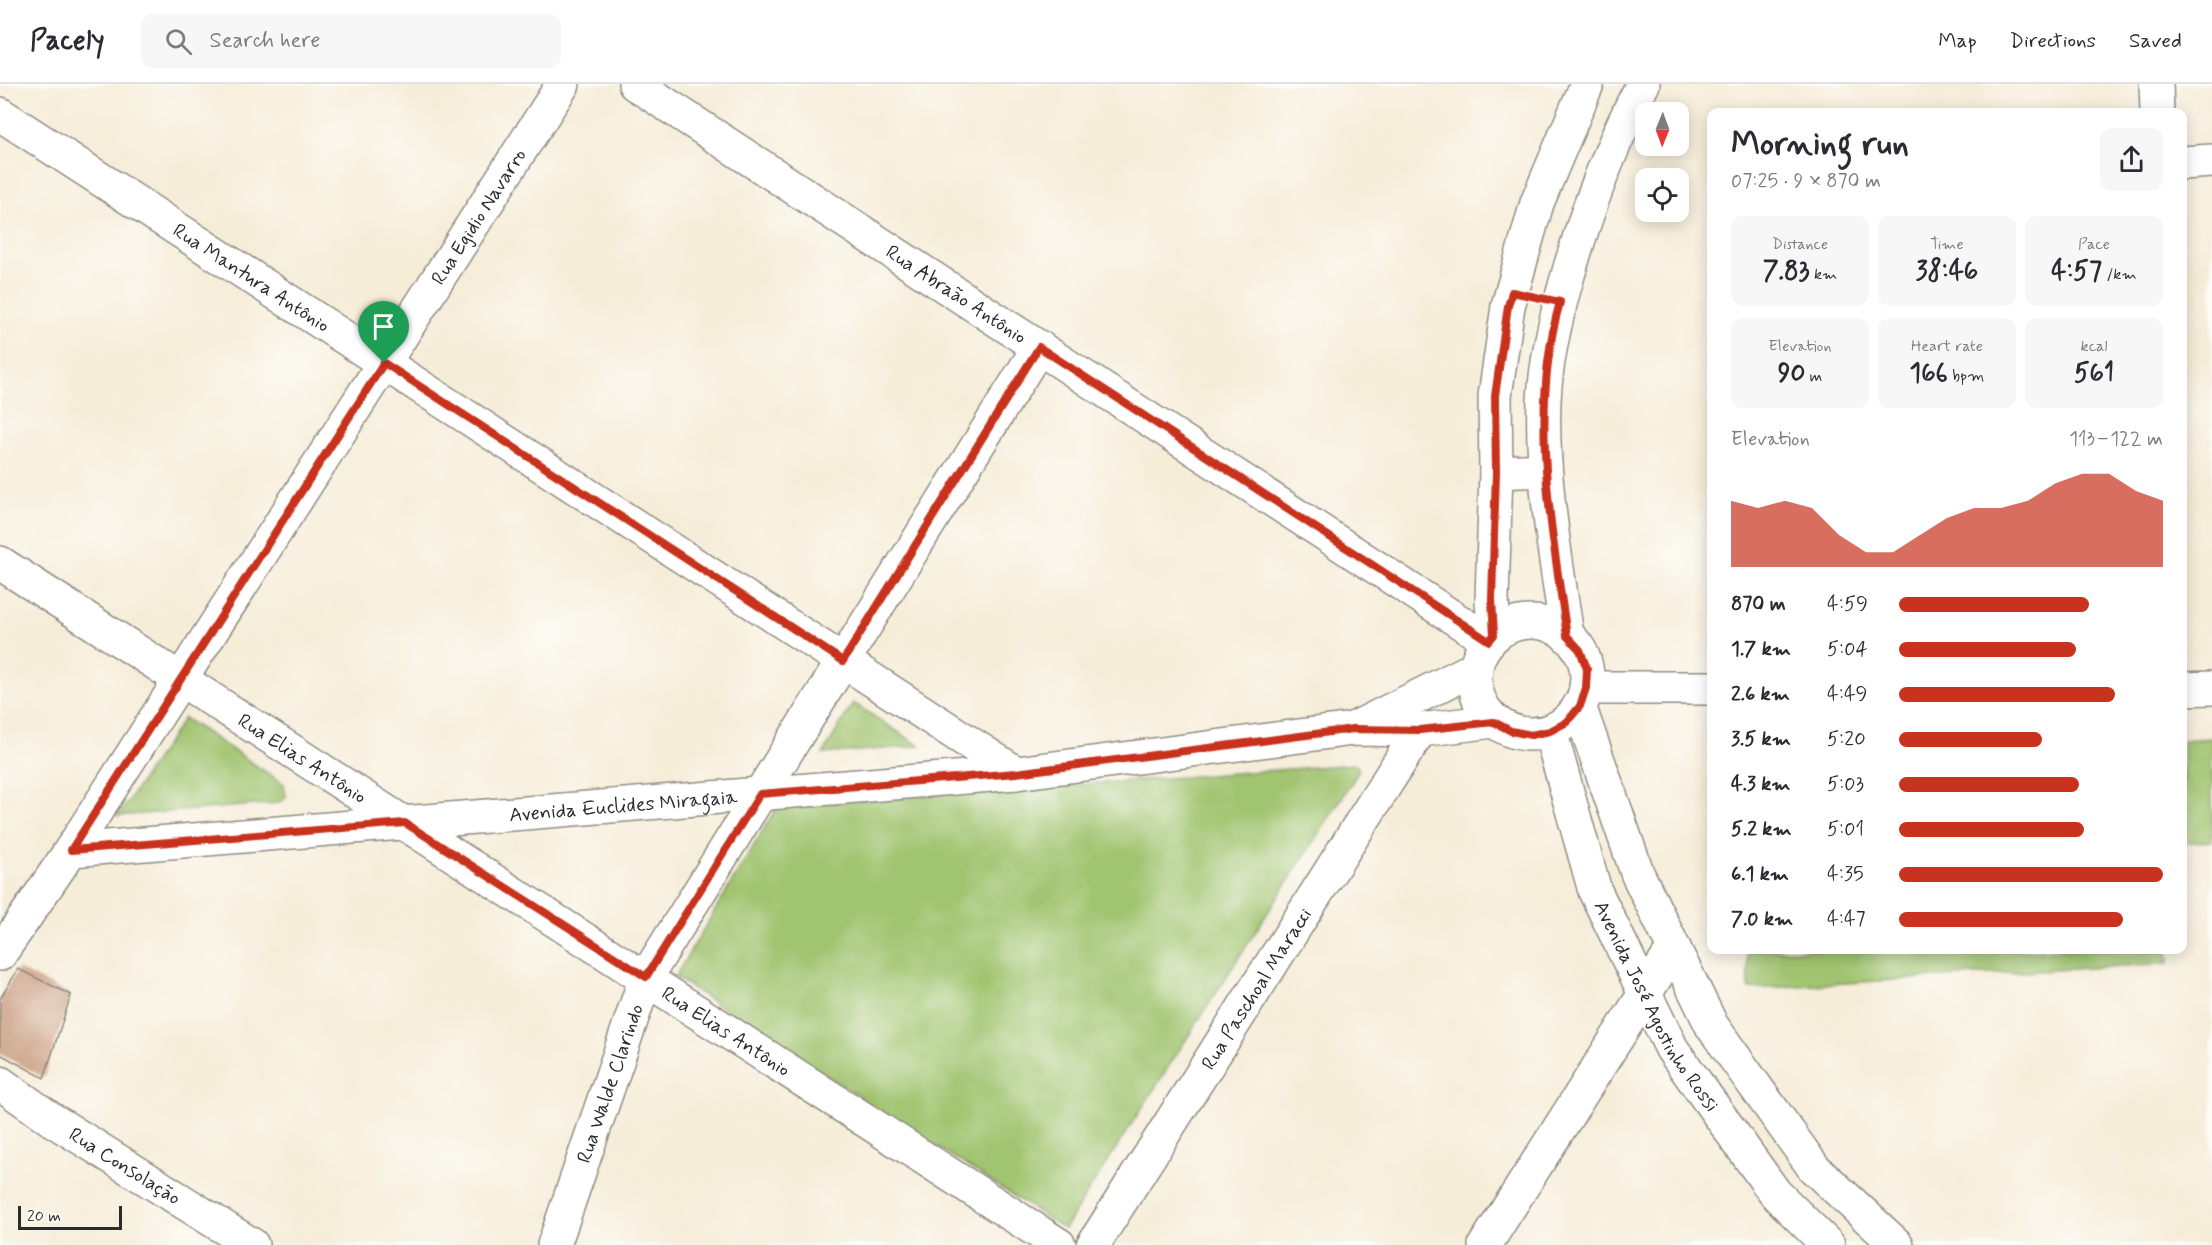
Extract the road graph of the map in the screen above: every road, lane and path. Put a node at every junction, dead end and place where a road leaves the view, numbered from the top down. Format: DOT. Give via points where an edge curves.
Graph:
graph roads {
  1 [pos="563,84"];
  2 [pos="635,84"];
  3 [pos="1587,84"];
  4 [pos="1643,84"];
  5 [pos="2156,84"];
  6 [pos="2157,108"];
  7 [pos="0,114"];
  8 [pos="2212,161"];
  9 [pos="2187,163"];
  10 [pos="1512,292"];
  11 [pos="1560,302"];
  12 [pos="1039,347"];
  13 [pos="384,363"];
  14 [pos="1545,470"];
  15 [pos="1496,472"];
  16 [pos="0,563"];
  17 [pos="1567,636"];
  18 [pos="1486,648"];
  19 [pos="843,661"];
  20 [pos="181,679"];
  21 [pos="1707,688"];
  22 [pos="2212,688"];
  23 [pos="2187,689"];
  24 [pos="1583,697"];
  25 [pos="1494,722"];
  26 [pos="1353,729"];
  27 [pos="1420,730"];
  28 [pos="1550,731"];
  29 [pos="1016,773"];
  30 [pos="760,794"];
  31 [pos="405,823"];
  32 [pos="71,850"];
  33 [pos="1674,948"];
  34 [pos="0,954"];
  35 [pos="646,977"];
  36 [pos="1644,994"];
  37 [pos="0,1083"];
  38 [pos="252,1245"];
  39 [pos="554,1245"];
  40 [pos="1059,1245"];
  41 [pos="1092,1245"];
  42 [pos="1485,1245"];
  43 [pos="1828,1245"];
  44 [pos="1897,1245"];
  1 -- 13 [label="street, Rua Egidio Navarro"];
  2 -- 12 [label="street, Rua Abraão Antônio"];
  3 -- 10 [label="street" via="1537,204"];
  4 -- 11 [label="street" via="1584,219"];
  5 -- 6 [label="street"];
  7 -- 13 [label="street, Rua Mantura Antônio"];
  8 -- 9 [label="street"];
  10 -- 11 [label="street"];
  10 -- 15 [label="street" via="1495,396"];
  11 -- 14 [label="street" via="1544,399"];
  12 -- 18 [label="street, Rua Abraão Antônio"];
  12 -- 19 [label="street, Rua Walde Clarindo"];
  13 -- 19 [label="street, Rua Mantura Antônio"];
  13 -- 20 [label="street, Rua Egidio Navarro"];
  14 -- 15 [label="street"];
  14 -- 17 [label="street"];
  15 -- 18 [label="street" via="1492,599"];
  16 -- 20 [label="street, Rua Elias Antônio"];
  17 -- 18 [label="street" via="1550,626 1531,622 1512,625"];
  17 -- 24 [label="street" via="1580,650 1587,669"];
  18 -- 25 [label="street" via="1475,688"];
  18 -- 26 [label="street, Avenida Euclides Miragaia"];
  19 -- 29 [label="street, Rua Mantura Antônio"];
  19 -- 30 [label="street, Rua Walde Clarindo"];
  20 -- 31 [label="street, Rua Elias Antônio"];
  20 -- 32 [label="street, Rua Egidio Navarro"];
  21 -- 24 [label="street"];
  22 -- 23 [label="street"];
  24 -- 28 [label="street" via="1567,722"];
  24 -- 33 [label="street" via="1638,875"];
  25 -- 27 [label="street, Avenida Euclides Miragaia"];
  25 -- 28 [label="street" via="1531,735"];
  26 -- 27 [label="street, Avenida Euclides Miragaia"];
  26 -- 29 [label="street, Avenida Euclides Miragaia"];
  27 -- 41 [label="street, Rua Paschoal Maracci"];
  28 -- 36 [label="street, Avenida José Agostinho Rossi" via="1594,891"];
  29 -- 30 [label="street, Avenida Euclides Miragaia"];
  30 -- 31 [label="street, Avenida Euclides Miragaia"];
  30 -- 35 [label="street, Rua Walde Clarindo"];
  31 -- 32 [label="street, Avenida Euclides Miragaia"];
  31 -- 35 [label="street, Rua Elias Antônio"];
  32 -- 34 [label="street, Rua Egidio Navarro"];
  33 -- 36 [label="street"];
  33 -- 44 [label="street" via="1712,1026 1814,1168"];
  35 -- 39 [label="street, Rua Walde Clarindo"];
  35 -- 40 [label="street, Rua Elias Antônio"];
  36 -- 42 [label="street"];
  36 -- 43 [label="street, Avenida José Agostinho Rossi" via="1672,1049 1775,1193"];
  37 -- 38 [label="street, Rua Consolação"];
}
